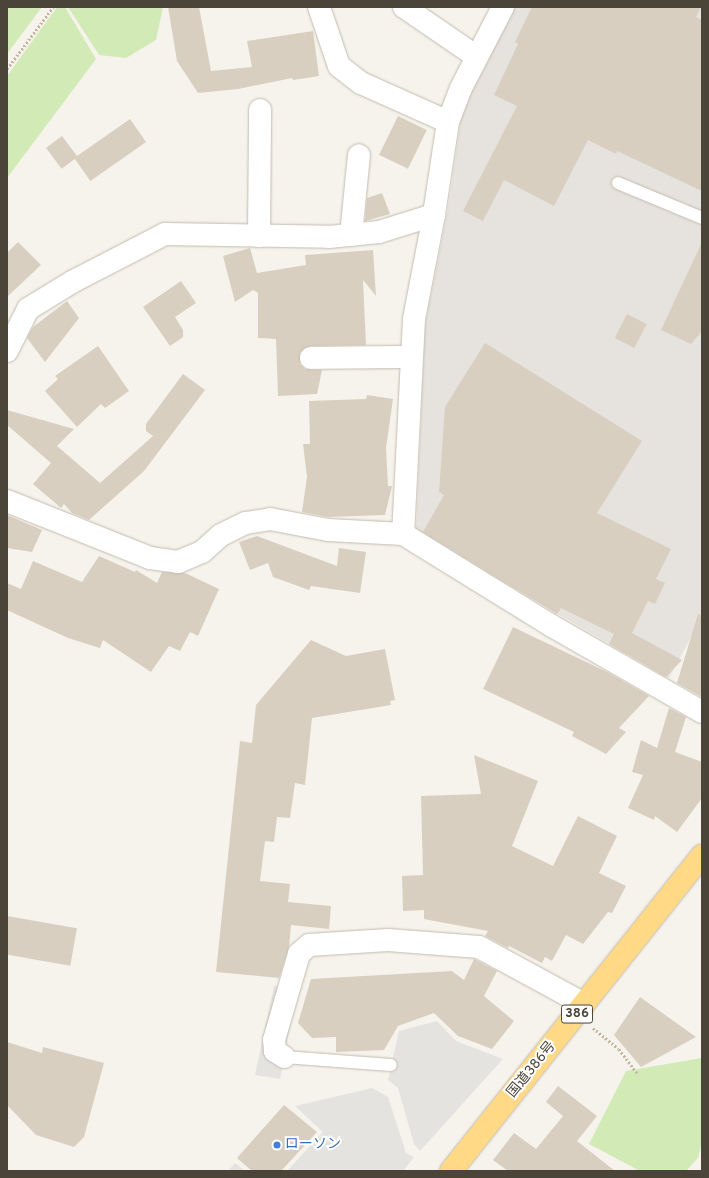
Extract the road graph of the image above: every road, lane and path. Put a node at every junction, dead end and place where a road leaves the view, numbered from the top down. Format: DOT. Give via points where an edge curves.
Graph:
graph roads {
  1 [pos="53,7"];
  2 [pos="319,7"];
  3 [pos="404,7"];
  4 [pos="503,7"];
  5 [pos="477,57"];
  6 [pos="7,69"];
  7 [pos="260,110"];
  8 [pos="448,122"];
  9 [pos="359,154"];
  10 [pos="618,183"];
  11 [pos="434,215"];
  12 [pos="702,218"];
  13 [pos="351,235"];
  14 [pos="259,236"];
  15 [pos="7,350"];
  16 [pos="412,357"];
  17 [pos="312,358"];
  18 [pos="7,501"];
  19 [pos="403,534"];
  20 [pos="702,712"];
  21 [pos="702,856"];
  22 [pos="584,1004"];
  23 [pos="589,1025"];
  24 [pos="284,1057"];
  25 [pos="391,1064"];
  26 [pos="637,1073"];
  27 [pos="451,1171"];
  1 -- 6 [label="path"];
  2 -- 8 [label="street" via="339,66 361,83"];
  3 -- 5 [label="street"];
  4 -- 5 [label="street"];
  5 -- 8 [label="street"];
  7 -- 14 [label="street"];
  8 -- 11 [label="street"];
  9 -- 13 [label="street"];
  10 -- 12 [label="lane"];
  11 -- 13 [label="street" via="379,232"];
  11 -- 16 [label="street" via="414,319"];
  13 -- 14 [label="street"];
  14 -- 15 [label="street" via="165,234 72,282 28,310"];
  16 -- 17 [label="street"];
  16 -- 19 [label="street"];
  18 -- 19 [label="street" via="150,558 178,562 202,552 221,535 246,523 270,519 328,530"];
  19 -- 20 [label="street" via="552,626"];
  21 -- 22 [label="highway, 国道386号 / 386"];
  22 -- 24 [label="street" via="479,947 388,940 309,945 298,954 274,1040 275,1051"];
  22 -- 27 [label="highway, 国道386号 / 386"];
  23 -- 26 [label="path" via="619,1049"];
  24 -- 25 [label="lane"];
}
